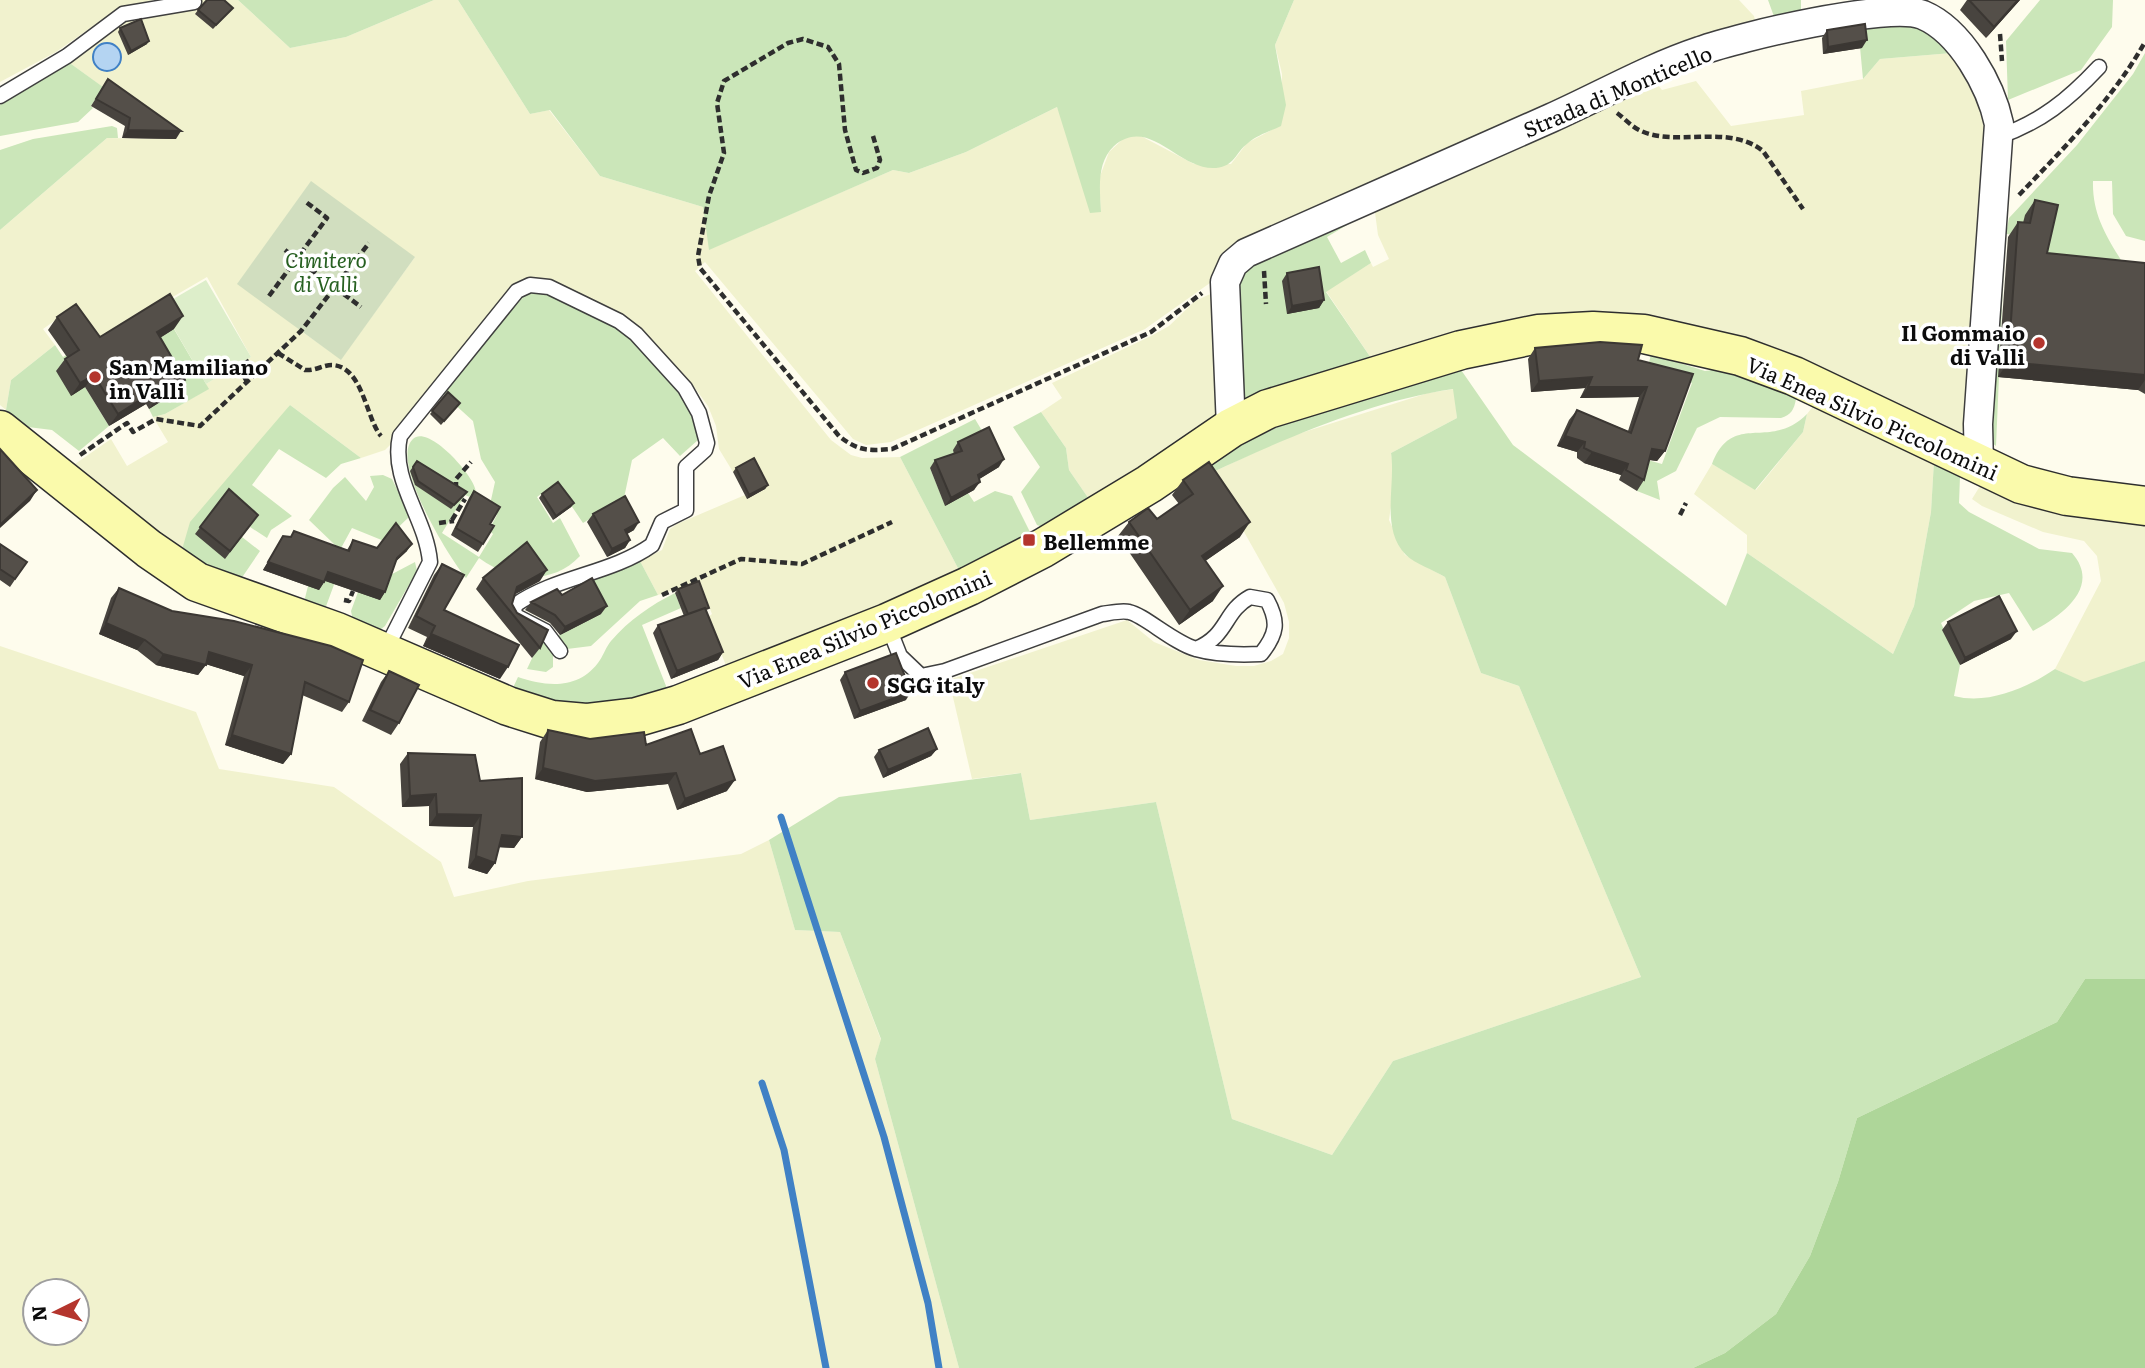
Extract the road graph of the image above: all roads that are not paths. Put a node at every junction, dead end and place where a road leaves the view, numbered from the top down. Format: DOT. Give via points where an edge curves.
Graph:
graph roads {
  1 [pos="194,2"];
  2 [pos="2099,67"];
  3 [pos="0,96"];
  4 [pos="1998,138"];
  5 [pos="1231,428"];
  6 [pos="0,430"];
  7 [pos="1979,466"];
  8 [pos="2145,506"];
  9 [pos="887,623"];
  10 [pos="1196,649"];
  11 [pos="560,651"];
  12 [pos="384,652"];
  1 -- 3 [label="lane" via="122,14 67,56"];
  2 -- 4 [label="lane" via="2067,101"];
  4 -- 5 [label="street, Strada di Monticello" via="1993,96 1970,58 1923,15 1888,10 1701,51 1246,253 1233,264 1225,282"];
  4 -- 7 [label="street, Strada di Monticello"];
  5 -- 7 [label="main road, Via Enea Silvio Piccolomini" via="1306,396 1473,347 1551,332 1617,331 1699,345 1773,368"];
  5 -- 9 [label="main road, Via Enea Silvio Piccolomini" via="1043,548"];
  6 -- 12 [label="main road, Via Enea Silvio Piccolomini" via="189,578"];
  7 -- 8 [label="main road, Via Enea Silvio Piccolomini" via="2050,492"];
  9 -- 10 [label="lane" via="900,656 921,676 1102,614 1130,612 1162,634"];
  9 -- 12 [label="main road, Via Enea Silvio Piccolomini" via="666,709 586,723 552,720 508,706"];
  10 -- 10 [label="lane" via="1215,641 1239,603 1250,597 1267,600 1276,617 1275,637 1261,654"];
  11 -- 12 [label="lane" via="545,631 514,615 515,605 558,582 645,551 662,522 686,510 686,467 707,443 699,413 685,388 636,334 549,287 530,285 517,292 400,436 396,454 400,477 418,516 430,562"];
}
